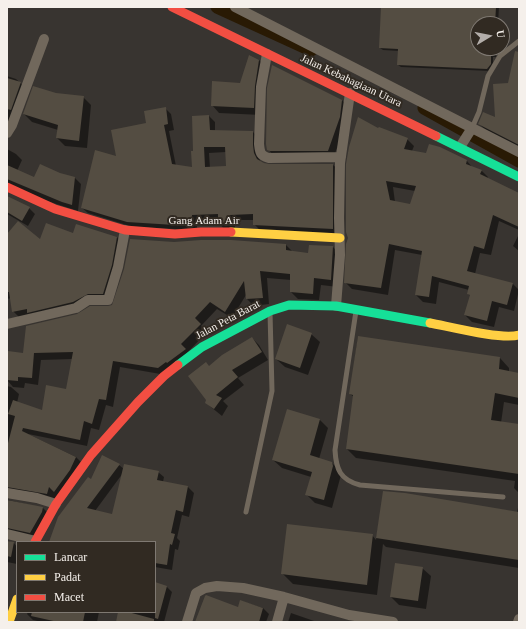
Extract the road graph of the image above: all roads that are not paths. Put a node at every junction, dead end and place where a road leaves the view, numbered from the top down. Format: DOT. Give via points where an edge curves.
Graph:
graph roads {
  1 [pos="172,7"];
  2 [pos="235,7"];
  3 [pos="44,39"];
  4 [pos="519,41"];
  5 [pos="267,54"];
  6 [pos="350,93"];
  7 [pos="471,129"];
  8 [pos="7,133"];
  9 [pos="461,145"];
  10 [pos="519,152"];
  11 [pos="341,157"];
  12 [pos="519,176"];
  13 [pos="7,187"];
  14 [pos="126,230"];
  15 [pos="340,238"];
  16 [pos="336,306"];
  17 [pos="356,310"];
  18 [pos="270,311"];
  19 [pos="7,324"];
  20 [pos="519,335"];
  21 [pos="7,494"];
  22 [pos="503,498"];
  23 [pos="56,504"];
  24 [pos="246,512"];
  25 [pos="7,534"];
  26 [pos="32,541"];
  27 [pos="37,541"];
  28 [pos="284,597"];
  29 [pos="16,602"];
  30 [pos="519,619"];
  31 [pos="369,620"];
  32 [pos="10,622"];
  33 [pos="187,622"];
  34 [pos="277,622"];
  35 [pos="393,622"];
  36 [pos="518,622"];
  1 -- 5 [label="street, Jalan Kebahagiaan Utara"];
  2 -- 7 [label="street"];
  3 -- 8 [label="street"];
  4 -- 7 [label="lane" via="500,56 488,76 479,112"];
  5 -- 6 [label="street, Jalan Kebahagiaan Utara"];
  5 -- 11 [label="street" via="261,86 260,154 269,158"];
  6 -- 9 [label="street, Jalan Kebahagiaan Utara"];
  6 -- 11 [label="street"];
  7 -- 9 [label="street"];
  7 -- 10 [label="street"];
  9 -- 12 [label="street, Jalan Kebahagiaan Utara"];
  11 -- 15 [label="street"];
  13 -- 14 [label="street, Gang Adam Air" via="55,209"];
  14 -- 15 [label="street, Gang Adam Air" via="175,234 231,232"];
  14 -- 19 [label="street" via="108,300 88,300 76,308"];
  15 -- 16 [label="street"];
  16 -- 17 [label="street, Jalan Peta Barat"];
  16 -- 18 [label="street, Jalan Peta Barat" via="289,305"];
  17 -- 20 [label="street, Jalan Peta Barat" via="500,336"];
  17 -- 22 [label="lane" via="335,450 341,476 350,483 360,485"];
  18 -- 23 [label="street, Jalan Peta Barat" via="202,347 164,376 91,455"];
  18 -- 24 [label="lane" via="272,391"];
  21 -- 23 [label="street" via="38,498"];
  23 -- 27 [label="street, Jalan Peta Barat"];
  25 -- 26 [label="street"];
  28 -- 31 [label="street"];
  28 -- 33 [label="street" via="243,588 205,588 196,593"];
  28 -- 34 [label="street"];
  29 -- 32 [label="street"];
  30 -- 36 [label="street"];
  31 -- 35 [label="street"];
}
